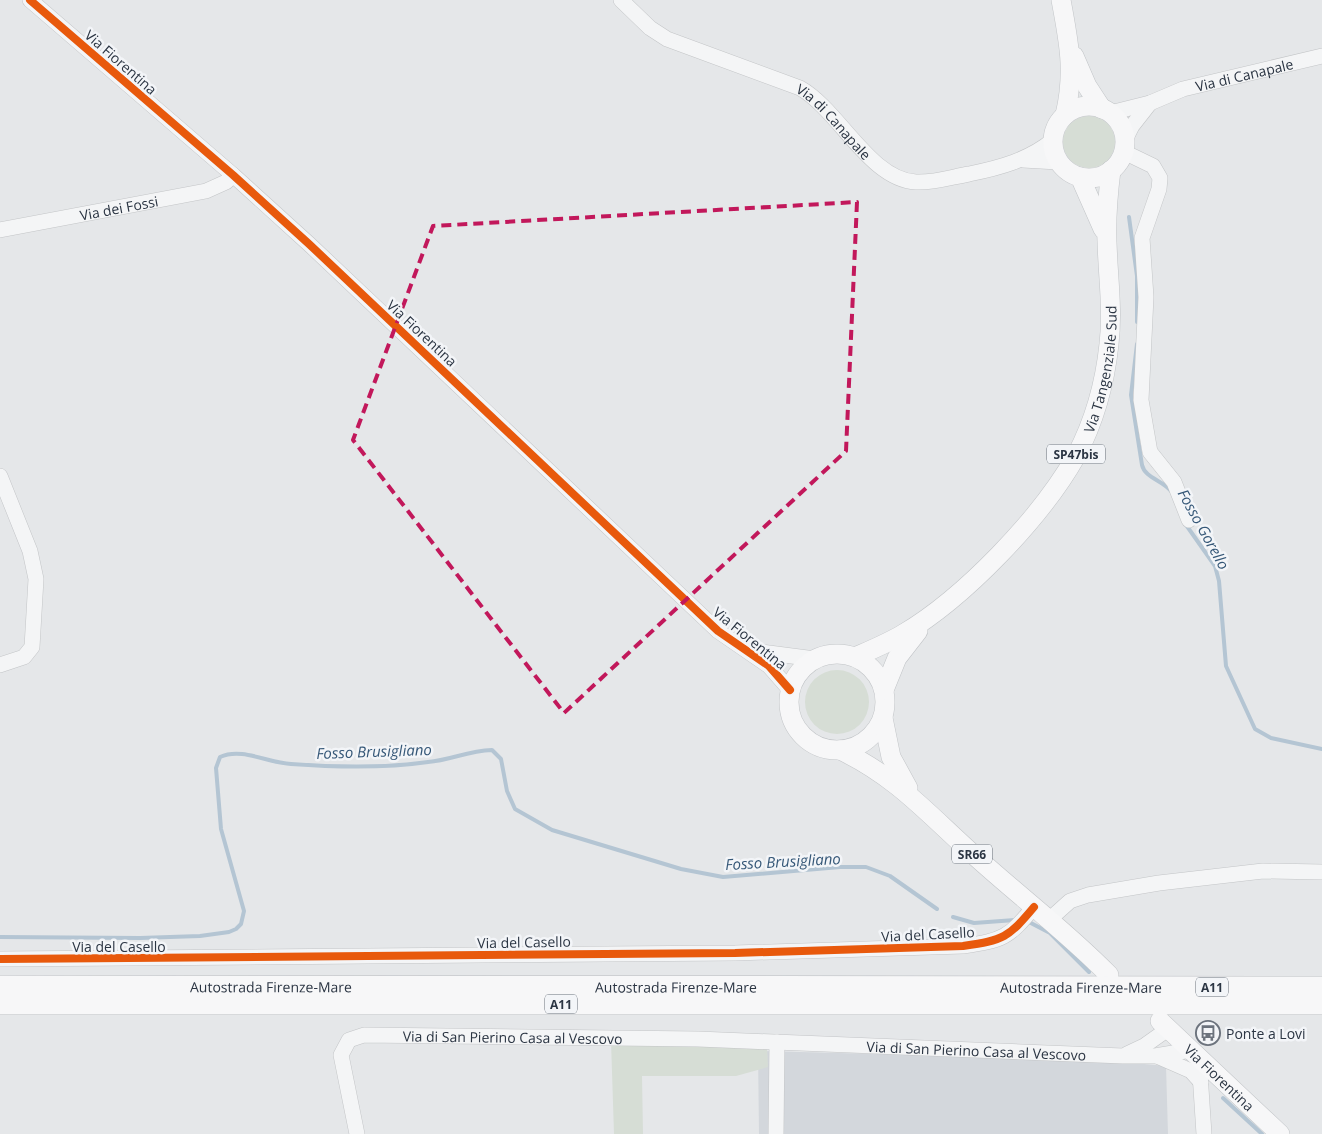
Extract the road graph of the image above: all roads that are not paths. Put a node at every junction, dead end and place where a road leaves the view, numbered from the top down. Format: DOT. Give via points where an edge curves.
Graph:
graph roads {
  1 [pos="30,0"];
  2 [pos="621,0"];
  3 [pos="1061,0"];
  4 [pos="1071,48"];
  5 [pos="1322,56"];
  6 [pos="1150,103"];
  7 [pos="1106,111"];
  8 [pos="1065,115"];
  9 [pos="1053,140"];
  10 [pos="1124,146"];
  11 [pos="1022,160"];
  12 [pos="1058,162"];
  13 [pos="1111,170"];
  14 [pos="233,175"];
  15 [pos="1080,177"];
  16 [pos="0,230"];
  17 [pos="1107,242"];
  18 [pos="0,476"];
  19 [pos="1189,520"];
  20 [pos="931,615"];
  21 [pos="742,648"];
  22 [pos="855,657"];
  23 [pos="815,659"];
  24 [pos="0,665"];
  25 [pos="790,690"];
  26 [pos="884,690"];
  27 [pos="883,718"];
  28 [pos="840,750"];
  29 [pos="914,797"];
  30 [pos="1322,872"];
  31 [pos="1034,907"];
  32 [pos="1050,919"];
  33 [pos="0,959"];
  34 [pos="1109,974"];
  35 [pos="0,986"];
  36 [pos="1322,987"];
  37 [pos="0,1004"];
  38 [pos="1322,1004"];
  39 [pos="1164,1025"];
  40 [pos="777,1042"];
  41 [pos="1195,1054"];
  42 [pos="1123,1056"];
  43 [pos="1155,1056"];
  44 [pos="1220,1078"];
  45 [pos="1201,1082"];
  46 [pos="1202,1100"];
  47 [pos="358,1134"];
  48 [pos="776,1134"];
  49 [pos="1204,1134"];
  50 [pos="1280,1134"];
  1 -- 14 [label="street, Via Fiorentina"];
  2 -- 11 [label="street, Via di Canapale" via="650,28 667,39 800,88 813,96 870,157 904,180 940,180"];
  3 -- 4 [label="main road"];
  4 -- 7 [label="main road" via="1087,86"];
  4 -- 8 [label="main road" via="1071,86"];
  5 -- 6 [label="street, Via di Canapale" via="1183,89"];
  6 -- 7 [label="street, Via di Canapale"];
  6 -- 10 [label="street" via="1132,126"];
  7 -- 8 [label="main road" via="1083,107"];
  7 -- 10 [label="main road" via="1120,125"];
  8 -- 9 [label="main road" via="1057,124"];
  9 -- 11 [label="street, Via di Canapale"];
  9 -- 12 [label="main road"];
  10 -- 13 [label="main road" via="1119,162"];
  10 -- 19 [label="street" via="1153,166 1160,178 1160,189 1142,238 1146,296 1141,400 1150,452 1174,482"];
  11 -- 12 [label="street"];
  12 -- 15 [label="main road" via="1068,172"];
  13 -- 15 [label="main road" via="1096,177"];
  13 -- 17 [label="main road, Via Tangenziale Sud / SP47bis"];
  14 -- 16 [label="street, Via dei Fossi" via="216,187 199,193"];
  14 -- 21 [label="street, Via Fiorentina" via="718,631"];
  15 -- 17 [label="main road, Via Tangenziale Sud / SP47bis"];
  17 -- 20 [label="main road, Via Tangenziale Sud / SP47bis" via="1111,296 1109,346 1100,395 1076,455 1042,506 1017,535"];
  18 -- 24 [label="street" via="30,551 36,580 32,647 24,656"];
  20 -- 22 [label="main road, Via Tangenziale Sud / SP47bis" via="903,634"];
  20 -- 26 [label="main road, Via Tangenziale Sud / SP47bis" via="902,650"];
  21 -- 23 [label="street, Via Fiorentina" via="764,654"];
  21 -- 25 [label="street, Via Fiorentina" via="775,671"];
  22 -- 23 [label="main road" via="831,654"];
  22 -- 26 [label="main road" via="876,673"];
  23 -- 25 [label="main road" via="799,672"];
  25 -- 28 [label="main road" via="790,715 803,736 816,745"];
  26 -- 27 [label="main road"];
  27 -- 28 [label="main road" via="863,743"];
  27 -- 29 [label="main road, SR66" via="891,757"];
  28 -- 29 [label="main road, SR66" via="867,764"];
  29 -- 31 [label="main road, SR66"];
  30 -- 32 [label="street" via="1263,871 1088,895 1070,901"];
  31 -- 32 [label="main road, SR66"];
  31 -- 33 [label="street, Via del Casello" via="1015,929 995,941 963,946 735,953"];
  32 -- 34 [label="main road, SR66"];
  35 -- 36 [label="highway, Autostrada Firenze-Mare / A11"];
  37 -- 38 [label="highway, Autostrada Firenze-Mare / A11"];
  39 -- 41 [label="main road, Via Fiorentina"];
  39 -- 42 [label="street, Via di San Pierino Casa al Vescovo" via="1144,1046"];
  40 -- 42 [label="street, Via di San Pierino Casa al Vescovo"];
  40 -- 47 [label="street, Via di San Pierino Casa al Vescovo" via="555,1036 358,1036 349,1040 341,1055"];
  40 -- 48 [label="street"];
  41 -- 43 [label="street"];
  41 -- 44 [label="main road, Via Fiorentina"];
  41 -- 45 [label="street"];
  42 -- 43 [label="street"];
  43 -- 45 [label="street" via="1186,1068"];
  44 -- 46 [label="street"];
  44 -- 50 [label="main road, Via Fiorentina"];
  45 -- 46 [label="street"];
  46 -- 49 [label="street"];
}
